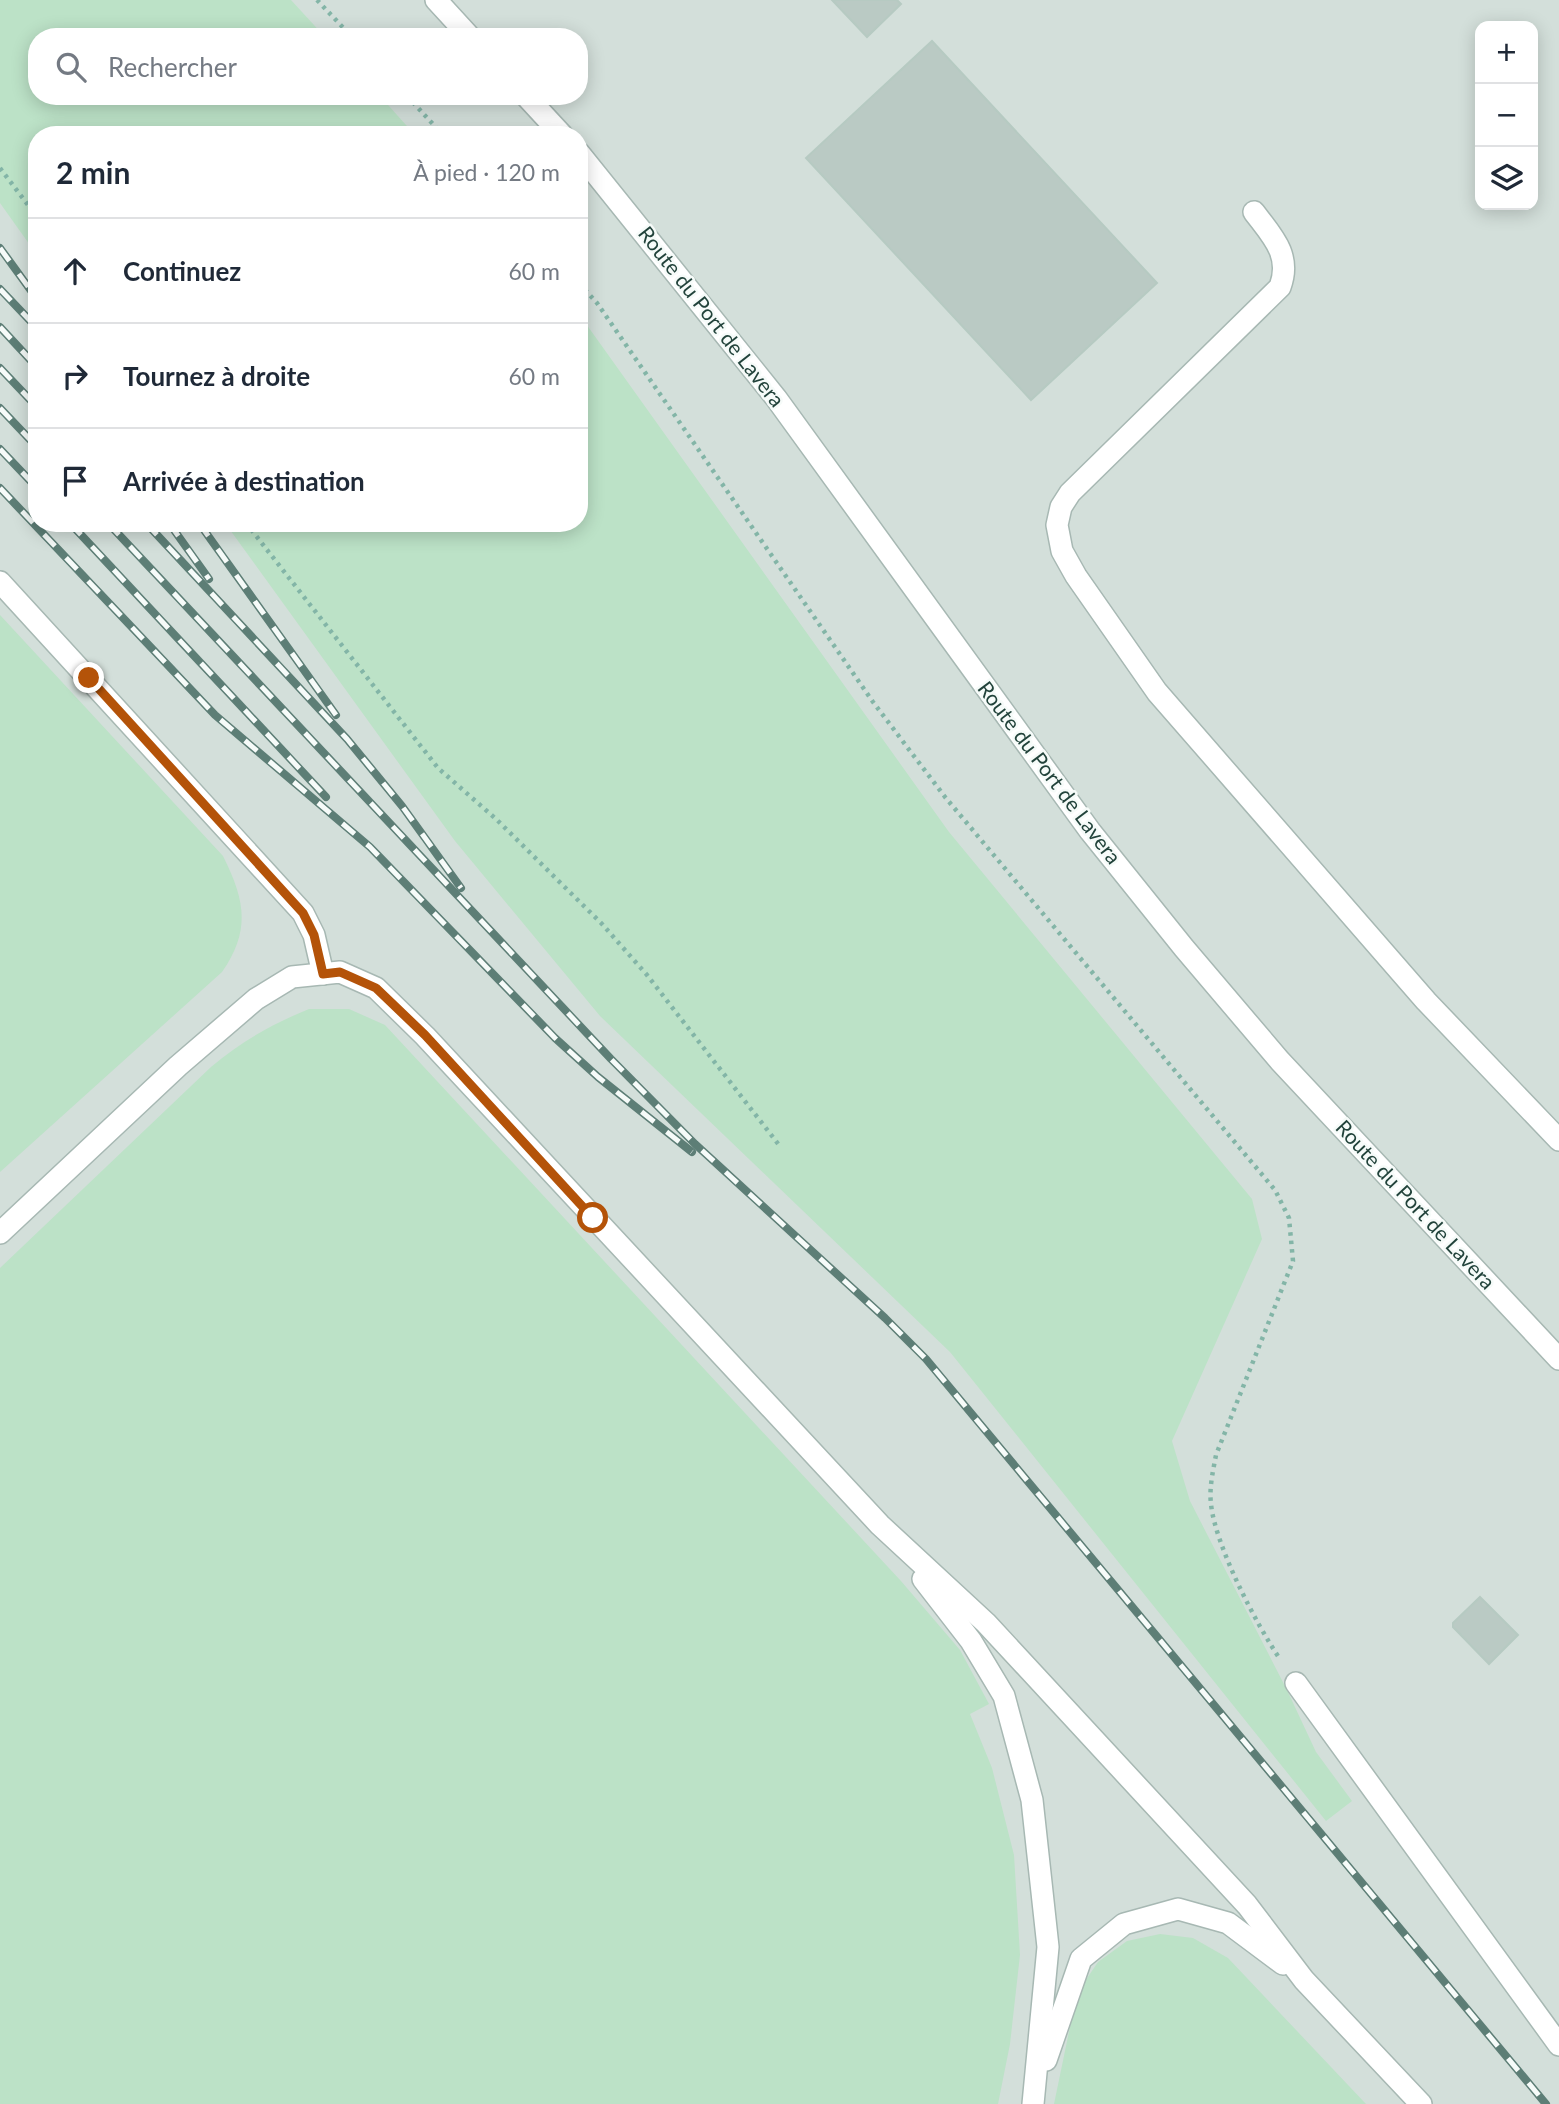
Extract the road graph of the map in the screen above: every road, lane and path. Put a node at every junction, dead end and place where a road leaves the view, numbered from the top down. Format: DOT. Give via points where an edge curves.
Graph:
graph roads {
  1 [pos="317,0"];
  2 [pos="436,0"];
  3 [pos="343,28"];
  4 [pos="462,28"];
  5 [pos="415,105"];
  6 [pos="534,105"];
  7 [pos="435,126"];
  8 [pos="554,126"];
  9 [pos="588,164"];
  10 [pos="0,168"];
  11 [pos="28,205"];
  12 [pos="1254,212"];
  13 [pos="588,293"];
  14 [pos="253,532"];
  15 [pos="0,582"];
  16 [pos="323,974"];
  17 [pos="1559,1140"];
  18 [pos="779,1145"];
  19 [pos="0,1233"];
  20 [pos="1559,1359"];
  21 [pos="880,1525"];
  22 [pos="1296,1683"];
  23 [pos="1304,1980"];
  24 [pos="1559,2045"];
  25 [pos="1035,2096"];
  26 [pos="1421,2104"];
  1 -- 3 [label="path"];
  2 -- 4 [label="street"];
  5 -- 7 [label="path"];
  6 -- 8 [label="street"];
  9 -- 20 [label="street, Route du Port de Lavera" via="776,398 1090,831 1184,948 1280,1061"];
  10 -- 11 [label="path"];
  12 -- 17 [label="street" via="1283,256 1285,273 1280,287 1070,493 1061,507 1058,526 1062,551 1157,691 1426,1001"];
  13 -- 22 [label="path" via="873,702 945,797 1280,1199 1289,1218 1293,1261 1216,1455 1211,1505 1220,1542 1265,1636"];
  14 -- 18 [label="path" via="438,768 602,924 648,975"];
  15 -- 16 [label="street" via="303,913 314,935"];
  16 -- 19 [label="street" via="292,977 256,999"];
  16 -- 21 [label="street" via="340,972 376,988 425,1035"];
  21 -- 23 [label="street" via="986,1623 1247,1905"];
  21 -- 25 [label="street" via="971,1640 1004,1696 1032,1800 1048,1947"];
  22 -- 24 [label="street"];
  23 -- 25 [label="street" via="1228,1923 1178,1909 1124,1924 1081,1959"];
  23 -- 26 [label="street"];
}
